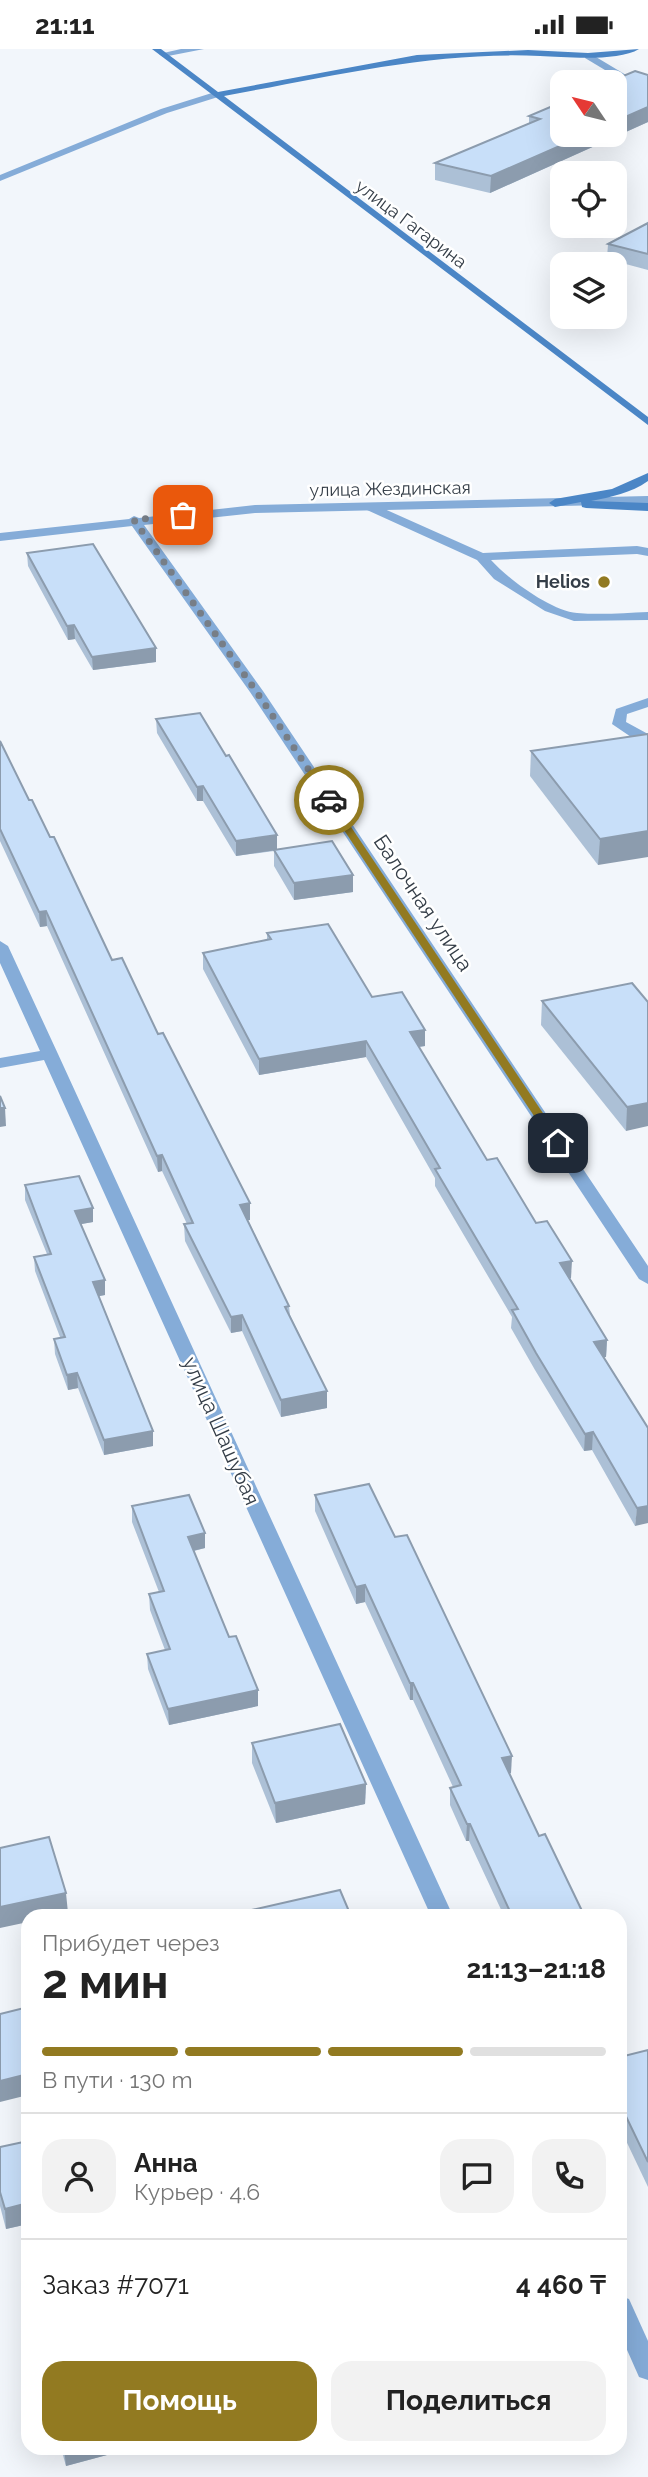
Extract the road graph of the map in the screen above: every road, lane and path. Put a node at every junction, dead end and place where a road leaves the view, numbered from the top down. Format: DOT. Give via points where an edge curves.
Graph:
graph roads {
  1 [pos="200,49"];
  2 [pos="486,49"];
  3 [pos="635,49"];
  4 [pos="160,52"];
  5 [pos="418,53"];
  6 [pos="497,54"];
  7 [pos="588,56"];
  8 [pos="648,86"];
  9 [pos="215,95"];
  10 [pos="0,178"];
  11 [pos="648,422"];
  12 [pos="648,475"];
  13 [pos="648,500"];
  14 [pos="555,503"];
  15 [pos="371,507"];
  16 [pos="648,507"];
  17 [pos="134,520"];
  18 [pos="0,537"];
  19 [pos="648,552"];
  20 [pos="481,557"];
  21 [pos="648,616"];
  22 [pos="648,702"];
  23 [pos="648,738"];
  24 [pos="0,946"];
  25 [pos="50,1054"];
  26 [pos="0,1063"];
  27 [pos="648,1279"];
  28 [pos="439,1909"];
  29 [pos="627,2322"];
  30 [pos="648,2369"];
  1 -- 4 [label="street"];
  2 -- 6 [label="street"];
  3 -- 7 [label="main road"];
  4 -- 9 [label="main road, улица Гагарина"];
  5 -- 6 [label="main road"];
  5 -- 9 [label="main road"];
  6 -- 7 [label="main road"];
  7 -- 8 [label="street"];
  9 -- 10 [label="street"];
  9 -- 11 [label="main road, улица Гагарина"];
  12 -- 14 [label="main road" via="628,487"];
  13 -- 14 [label="street, улица Жездинская"];
  14 -- 15 [label="street, улица Жездинская"];
  14 -- 16 [label="main road"];
  15 -- 17 [label="street, улица Жездинская" via="256,509"];
  15 -- 20 [label="street"];
  17 -- 18 [label="street, улица Жездинская"];
  17 -- 27 [label="street, Балочная улица" via="256,691"];
  19 -- 20 [label="street"];
  20 -- 21 [label="street" via="498,576 574,617"];
  22 -- 23 [label="street" via="621,712 620,725"];
  24 -- 25 [label="street, улица Шашубая"];
  25 -- 26 [label="street"];
  25 -- 28 [label="street, улица Шашубая"];
  29 -- 30 [label="street"];
}
